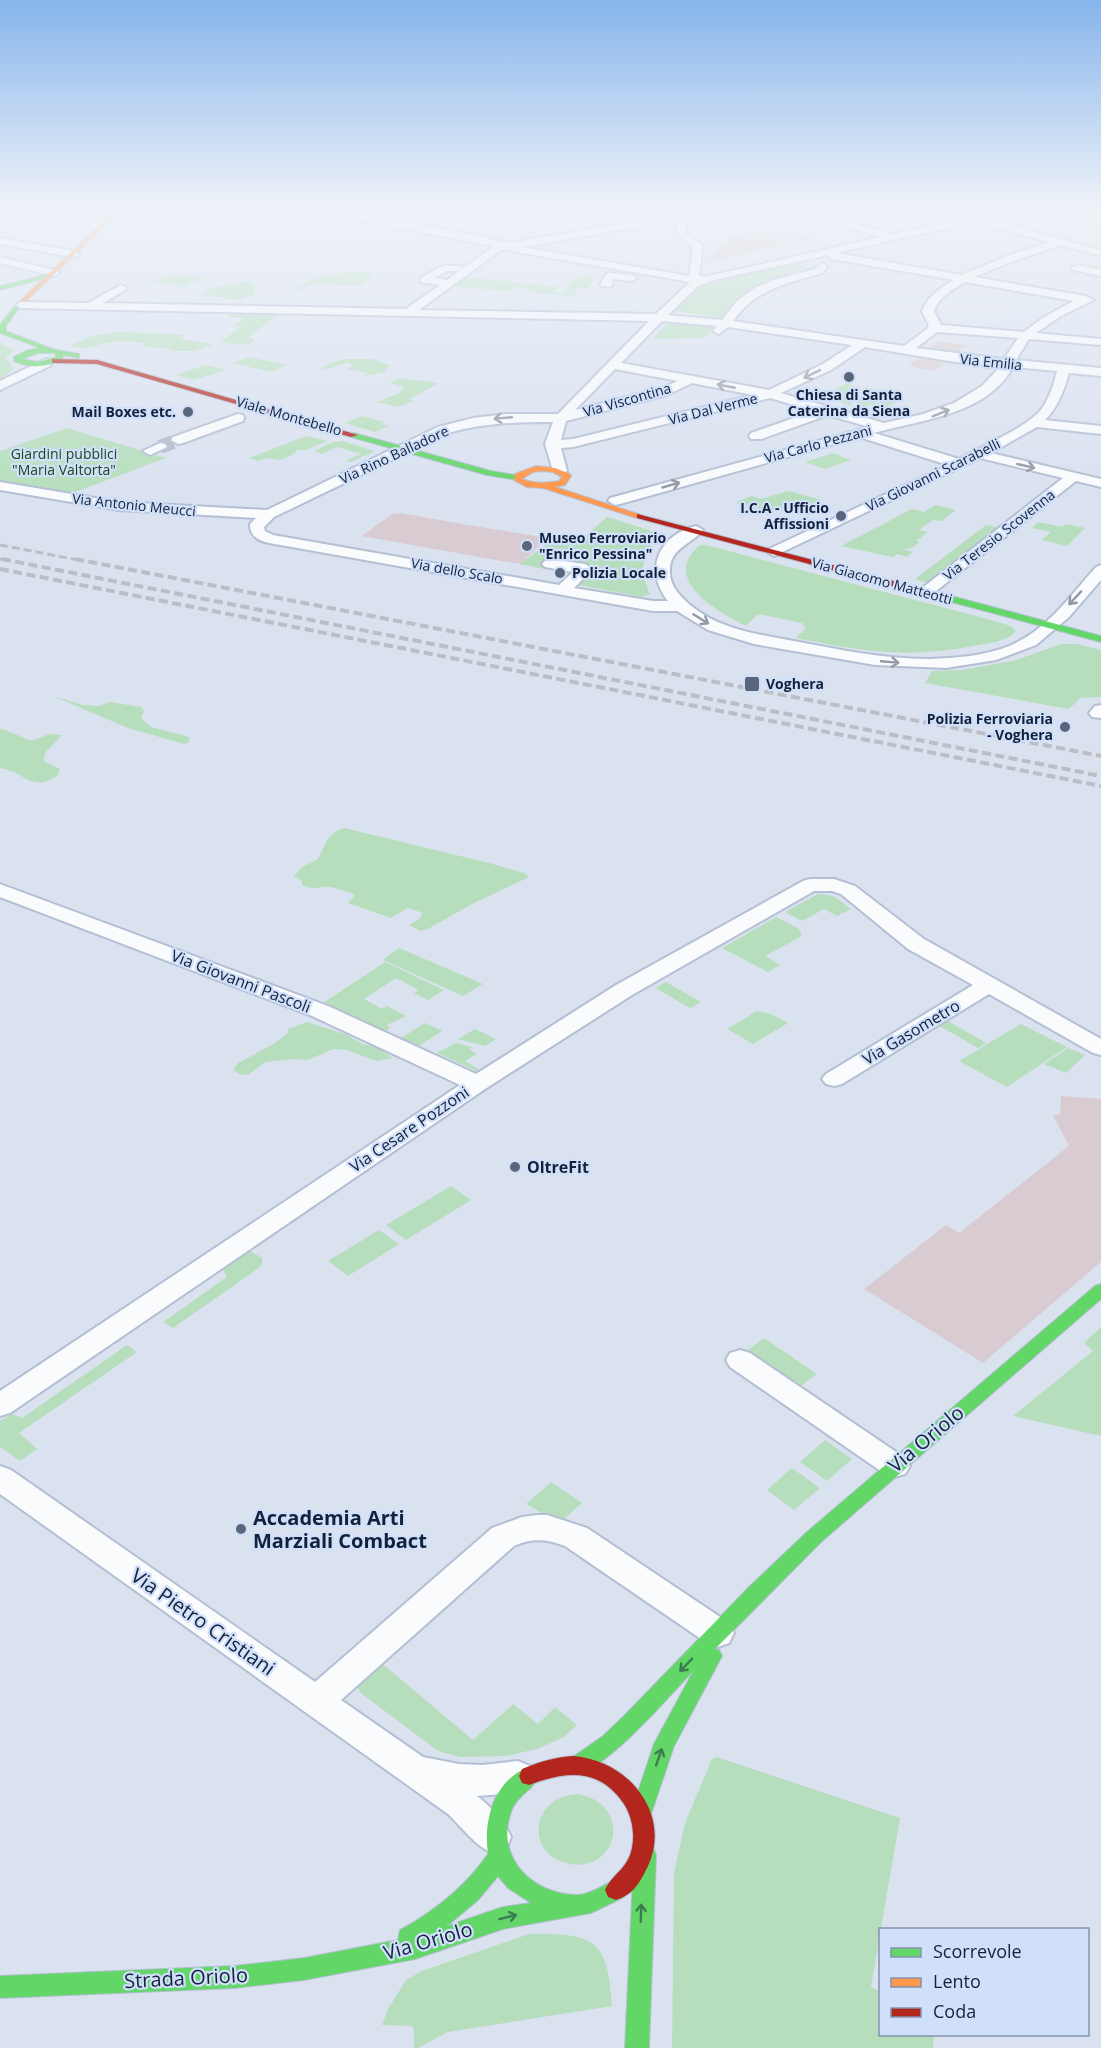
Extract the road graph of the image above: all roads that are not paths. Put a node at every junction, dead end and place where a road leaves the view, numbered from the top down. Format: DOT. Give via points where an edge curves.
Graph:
graph roads {
  1 [pos="19,301"];
  2 [pos="25,301"];
  3 [pos="100,301"];
  4 [pos="425,301"];
  5 [pos="678,301"];
  6 [pos="745,301"];
  7 [pos="934,301"];
  8 [pos="1083,301"];
  9 [pos="20,305"];
  10 [pos="91,306"];
  11 [pos="409,312"];
  12 [pos="0,314"];
  13 [pos="660,317"];
  14 [pos="727,322"];
  15 [pos="934,328"];
  16 [pos="717,334"];
  17 [pos="0,336"];
  18 [pos="1026,336"];
  19 [pos="1101,342"];
  20 [pos="862,344"];
  21 [pos="1101,349"];
  22 [pos="905,351"];
  23 [pos="53,357"];
  24 [pos="21,359"];
  25 [pos="613,365"];
  26 [pos="1007,365"];
  27 [pos="1064,369"];
  28 [pos="1098,372"];
  29 [pos="691,378"];
  30 [pos="5,383"];
  31 [pos="770,394"];
  32 [pos="826,411"];
  33 [pos="238,418"];
  34 [pos="561,418"];
  35 [pos="1035,423"];
  36 [pos="884,427"];
  37 [pos="1101,430"];
  38 [pos="859,433"];
  39 [pos="756,436"];
  40 [pos="178,440"];
  41 [pos="553,447"];
  42 [pos="402,448"];
  43 [pos="979,454"];
  44 [pos="960,465"];
  45 [pos="524,473"];
  46 [pos="564,474"];
  47 [pos="1073,477"];
  48 [pos="1101,483"];
  49 [pos="0,486"];
  50 [pos="544,486"];
  51 [pos="585,499"];
  52 [pos="615,501"];
  53 [pos="269,514"];
  54 [pos="664,520"];
  55 [pos="696,530"];
  56 [pos="774,552"];
  57 [pos="550,564"];
  58 [pos="1101,570"];
  59 [pos="563,590"];
  60 [pos="925,592"];
  61 [pos="683,606"];
  62 [pos="1050,626"];
  63 [pos="1101,639"];
  64 [pos="0,890"];
  65 [pos="988,985"];
  66 [pos="1101,1048"];
  67 [pos="834,1079"];
  68 [pos="477,1084"];
  69 [pos="1099,1296"];
  70 [pos="740,1360"];
  71 [pos="0,1406"];
  72 [pos="895,1466"];
  73 [pos="0,1478"];
  74 [pos="756,1593"];
  75 [pos="718,1633"];
  76 [pos="315,1702"];
  77 [pos="405,1766"];
  78 [pos="577,1766"];
  79 [pos="532,1775"];
  80 [pos="642,1813"];
  81 [pos="645,1846"];
  82 [pos="497,1847"];
  83 [pos="591,1903"];
  84 [pos="576,1905"];
  85 [pos="609,1912"];
  86 [pos="626,1931"];
  87 [pos="372,1957"];
  88 [pos="0,1988"];
  89 [pos="637,2013"];
  90 [pos="637,2048"];
  1 -- 9 [label="street"];
  2 -- 9 [label="street"];
  3 -- 10 [label="street"];
  4 -- 11 [label="street"];
  5 -- 13 [label="street"];
  6 -- 14 [label="street"];
  7 -- 15 [label="street" via="928,311"];
  8 -- 18 [label="street, Via Carlo Pezzani"];
  9 -- 10 [label="street, Via Emilia"];
  9 -- 12 [label="street"];
  9 -- 23 [label="street, Viale Montebello" via="3,332"];
  10 -- 11 [label="street, Via Emilia"];
  11 -- 13 [label="street, Via Emilia"];
  13 -- 14 [label="street, Via Emilia"];
  13 -- 25 [label="street"];
  14 -- 16 [label="street"];
  14 -- 20 [label="street, Via Emilia"];
  15 -- 18 [label="street"];
  15 -- 22 [label="street"];
  17 -- 24 [label="street" via="19,345"];
  18 -- 19 [label="street"];
  18 -- 26 [label="street, Via Carlo Pezzani"];
  20 -- 22 [label="street, Via Emilia"];
  20 -- 31 [label="street, Via Dal Verme, one-way" via="827,367"];
  21 -- 28 [label="street"];
  22 -- 26 [label="street, Via Emilia"];
  23 -- 24 [label="street, Viale Montebello" via="34,352"];
  23 -- 30 [label="street"];
  23 -- 42 [label="street, Viale Montebello" via="95,362"];
  24 -- 30 [label="street" via="21,369"];
  25 -- 29 [label="street"];
  25 -- 34 [label="street"];
  26 -- 27 [label="street, Via Emilia"];
  36 -- 26 [label="street, Via Carlo Pezzani, one-way" via="922,420 956,407 998,378"];
  27 -- 28 [label="street, Via Emilia"];
  27 -- 35 [label="street, Via Giovanni Scarabelli" via="1048,410"];
  31 -- 29 [label="street, one-way"];
  29 -- 34 [label="street, Via Viscontina" via="663,392"];
  31 -- 32 [label="street"];
  31 -- 41 [label="street, Via Dal Verme"];
  32 -- 36 [label="street"];
  32 -- 39 [label="street"];
  33 -- 40 [label="street"];
  34 -- 41 [label="street"];
  34 -- 42 [label="street, Via Rino Balladore, one-way" via="516,417 473,422"];
  35 -- 37 [label="street"];
  35 -- 43 [label="street, Via Giovanni Scarabelli"];
  36 -- 38 [label="street, Via Carlo Pezzani"];
  38 -- 44 [label="street"];
  52 -- 38 [label="street, Via Carlo Pezzani, one-way"];
  41 -- 45 [label="street" via="546,461"];
  41 -- 46 [label="street"];
  42 -- 45 [label="street, Viale Montebello" via="487,472"];
  42 -- 53 [label="street, Via Rino Balladore"];
  43 -- 44 [label="street, Via Giovanni Scarabelli"];
  43 -- 47 [label="street, one-way"];
  44 -- 56 [label="street, Via Giovanni Scarabelli"];
  45 -- 46 [label="street, Via Giacomo Matteotti" via="546,468"];
  45 -- 50 [label="street, Via Giacomo Matteotti" via="524,483"];
  46 -- 50 [label="street" via="562,483"];
  46 -- 52 [label="street, Via Giacomo Matteotti"];
  47 -- 48 [label="street"];
  47 -- 60 [label="street, Via Teresio Scovenna"];
  49 -- 53 [label="street, Via Antonio Meucci" via="118,506"];
  50 -- 51 [label="street, Via Giacomo Matteotti"];
  51 -- 52 [label="street, Via Giacomo Matteotti"];
  51 -- 54 [label="street, Via Giacomo Matteotti"];
  52 -- 54 [label="street, Via Giacomo Matteotti"];
  53 -- 59 [label="street, Via dello Scalo" via="257,524 256,530 269,539"];
  54 -- 55 [label="street, Via Giacomo Matteotti"];
  55 -- 56 [label="street, Via Giacomo Matteotti"];
  55 -- 61 [label="street" via="671,550 661,571 664,583"];
  56 -- 60 [label="street, Via Giacomo Matteotti"];
  57 -- 59 [label="street" via="585,569"];
  58 -- 62 [label="street, one-way"];
  59 -- 61 [label="street, Via dello Scalo" via="653,606"];
  60 -- 62 [label="street, Via Giacomo Matteotti"];
  61 -- 62 [label="street, one-way" via="712,626 739,635 902,663 989,657 1029,643"];
  62 -- 63 [label="street, Via Giacomo Matteotti"];
  64 -- 68 [label="street, Via Giovanni Pascoli" via="320,1011"];
  65 -- 66 [label="street"];
  65 -- 67 [label="street, Via Gasometro"];
  65 -- 68 [label="street, Via Cesare Pozzoni" via="910,940 848,890 821,884 805,887 624,990"];
  68 -- 71 [label="street, Via Cesare Pozzoni"];
  69 -- 72 [label="street, Via Oriolo"];
  70 -- 72 [label="street"];
  72 -- 74 [label="street, Via Oriolo"];
  73 -- 76 [label="street, Via Pietro Cristiani"];
  74 -- 75 [label="street, Via Oriolo"];
  80 -- 74 [label="street, Via Oriolo, one-way" via="664,1744 708,1661"];
  75 -- 76 [label="street" via="584,1542 547,1527 522,1529 503,1537"];
  75 -- 78 [label="street, Via Oriolo, one-way" via="610,1742"];
  76 -- 77 [label="street, Via Pietro Cristiani"];
  77 -- 79 [label="street, Via Pietro Cristiani" via="441,1778 485,1781"];
  77 -- 82 [label="street, Via Pietro Cristiani" via="481,1821"];
  78 -- 79 [label="street" via="554,1767"];
  78 -- 80 [label="street" via="612,1777 630,1793"];
  79 -- 82 [label="street" via="519,1784 500,1809"];
  80 -- 81 [label="street"];
  81 -- 83 [label="street" via="632,1878 614,1894"];
  89 -- 81 [label="street, one-way"];
  82 -- 84 [label="street" via="505,1870 528,1892 543,1900"];
  82 -- 87 [label="street, Via Oriolo" via="488,1873 458,1905 413,1936"];
  83 -- 84 [label="street"];
  83 -- 85 [label="street"];
  87 -- 84 [label="street, Via Oriolo, one-way" via="441,1941 503,1918"];
  86 -- 89 [label="street"];
  87 -- 88 [label="street, Strada Oriolo" via="234,1977"];
  89 -- 90 [label="street"];
}
